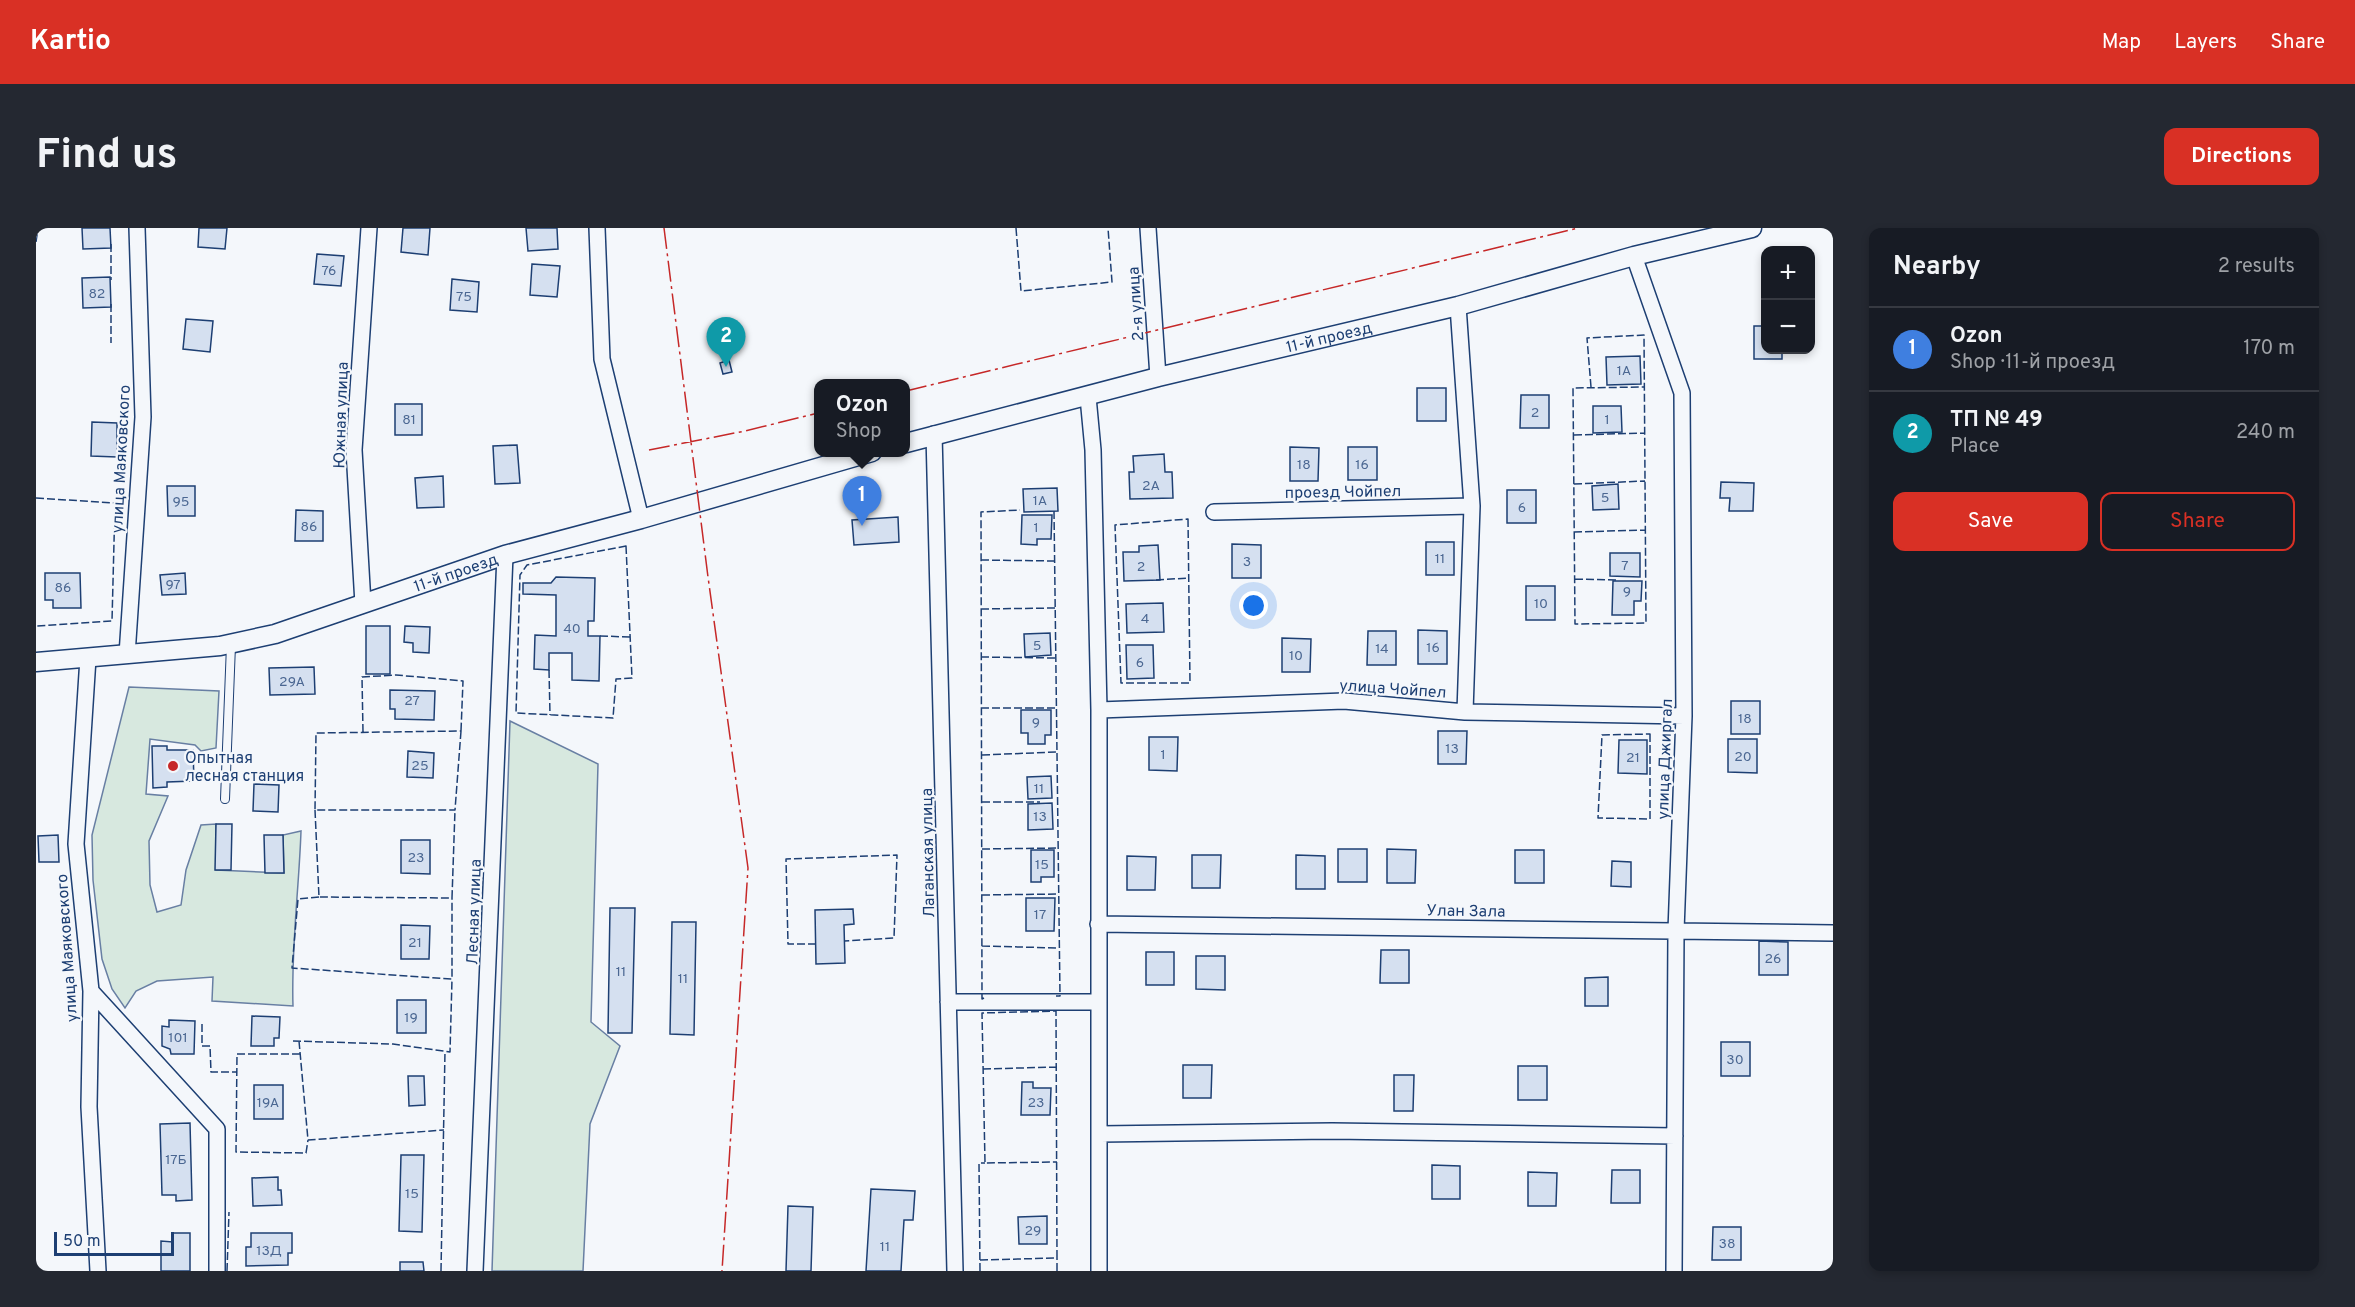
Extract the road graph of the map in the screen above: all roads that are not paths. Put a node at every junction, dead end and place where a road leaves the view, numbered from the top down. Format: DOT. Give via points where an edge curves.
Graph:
graph roads {
  1 [pos="137,228"];
  2 [pos="369,228"];
  3 [pos="597,228"];
  4 [pos="1148,228"];
  5 [pos="1752,228"];
  6 [pos="1634,256"];
  7 [pos="1458,306"];
  8 [pos="1158,377"];
  9 [pos="1088,397"];
  10 [pos="934,434"];
  11 [pos="910,442"];
  12 [pos="858,457"];
  13 [pos="1472,506"];
  14 [pos="1214,512"];
  15 [pos="641,519"];
  16 [pos="505,555"];
  17 [pos="363,604"];
  18 [pos="231,644"];
  19 [pos="127,655"];
  20 [pos="88,658"];
  21 [pos="36,662"];
  22 [pos="1099,710"];
  23 [pos="1465,712"];
  24 [pos="1684,716"];
  25 [pos="225,799"];
  26 [pos="1098,924"];
  27 [pos="1676,931"];
  28 [pos="1833,933"];
  29 [pos="91,991"];
  30 [pos="948,1002"];
  31 [pos="1099,1002"];
  32 [pos="1100,1134"];
  33 [pos="1675,1136"];
  34 [pos="98,1271"];
  35 [pos="217,1271"];
  36 [pos="476,1271"];
  37 [pos="955,1271"];
  38 [pos="1099,1271"];
  39 [pos="1674,1271"];
  1 -- 19 [label="street, улица Маяковского" via="143,417"];
  2 -- 17 [label="street, Южная улица" via="354,450"];
  3 -- 15 [label="street" via="602,359"];
  4 -- 8 [label="street, 2-я улица"];
  5 -- 6 [label="street, 11-й проезд"];
  6 -- 7 [label="street, 11-й проезд"];
  6 -- 24 [label="street, улица Джиргал" via="1682,393"];
  7 -- 8 [label="street, 11-й проезд"];
  7 -- 13 [label="street"];
  8 -- 9 [label="street, 11-й проезд"];
  9 -- 10 [label="street, 11-й проезд"];
  9 -- 22 [label="street" via="1093,450"];
  10 -- 11 [label="street, 11-й проезд"];
  10 -- 30 [label="street, Лаганская улица"];
  12 -- 15 [label="street, 11-й проезд"];
  13 -- 14 [label="street, проезд Чойпел"];
  13 -- 23 [label="street"];
  15 -- 16 [label="street, 11-й проезд"];
  16 -- 17 [label="street, 11-й проезд"];
  16 -- 36 [label="street, Лесная улица"];
  17 -- 18 [label="street, 11-й проезд" via="275,634"];
  18 -- 19 [label="street, 11-й проезд"];
  18 -- 25 [label="lane"];
  19 -- 20 [label="street, 11-й проезд"];
  20 -- 21 [label="street, 11-й проезд"];
  20 -- 29 [label="street, улица Маяковского" via="76,844"];
  22 -- 23 [label="street, улица Чойпел" via="1344,701"];
  22 -- 26 [label="street"];
  23 -- 24 [label="street, улица Чойпел"];
  24 -- 27 [label="street, улица Джиргал"];
  26 -- 27 [label="street, Улан Зала"];
  26 -- 31 [label="street"];
  27 -- 28 [label="street, Улан Зала"];
  27 -- 33 [label="street, улица Джиргал"];
  29 -- 34 [label="street, улица Маяковского" via="89,1107"];
  29 -- 35 [label="street" via="217,1129"];
  30 -- 31 [label="street"];
  30 -- 37 [label="street, Лаганская улица"];
  31 -- 32 [label="street"];
  32 -- 33 [label="street" via="1332,1131"];
  32 -- 38 [label="street"];
  33 -- 39 [label="street, улица Джиргал"];
}
